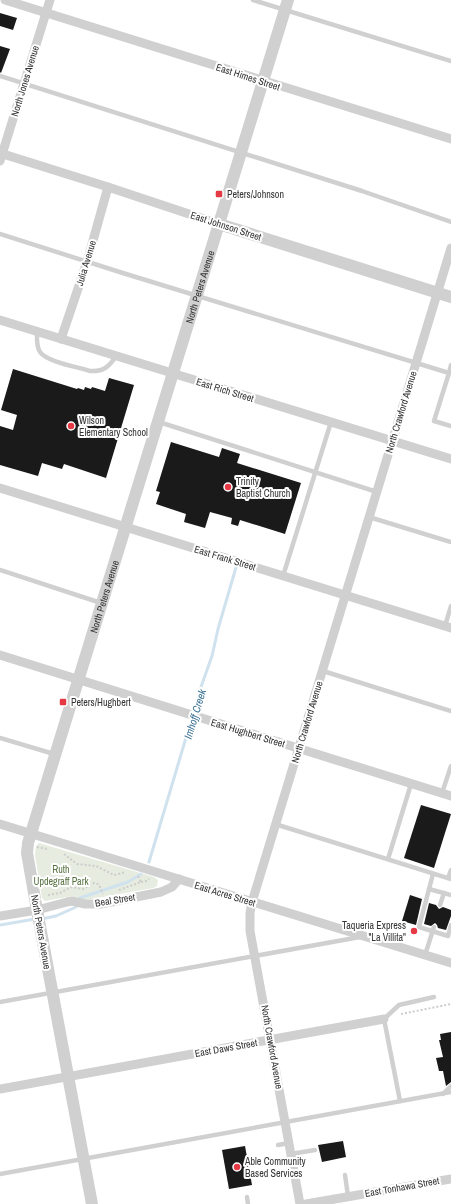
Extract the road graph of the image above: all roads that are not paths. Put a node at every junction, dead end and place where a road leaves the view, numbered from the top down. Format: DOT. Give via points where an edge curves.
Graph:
graph roads {
  1 [pos="5,0"];
  2 [pos="50,0"];
  3 [pos="253,0"];
  4 [pos="286,5"];
  5 [pos="46,13"];
  6 [pos="451,61"];
  7 [pos="0,76"];
  8 [pos="262,82"];
  9 [pos="24,84"];
  10 [pos="451,140"];
  11 [pos="240,153"];
  12 [pos="1,156"];
  13 [pos="108,187"];
  14 [pos="451,222"];
  15 [pos="219,224"];
  16 [pos="0,234"];
  17 [pos="451,248"];
  18 [pos="87,262"];
  19 [pos="437,293"];
  20 [pos="196,296"];
  21 [pos="451,297"];
  22 [pos="0,320"];
  23 [pos="37,331"];
  24 [pos="62,338"];
  25 [pos="116,356"];
  26 [pos="416,363"];
  27 [pos="451,365"];
  28 [pos="172,373"];
  29 [pos="449,373"];
  30 [pos="157,422"];
  31 [pos="331,422"];
  32 [pos="451,426"];
  33 [pos="392,441"];
  34 [pos="451,459"];
  35 [pos="316,473"];
  36 [pos="0,488"];
  37 [pos="377,492"];
  38 [pos="369,517"];
  39 [pos="125,527"];
  40 [pos="451,542"];
  41 [pos="0,570"];
  42 [pos="283,576"];
  43 [pos="346,596"];
  44 [pos="102,603"];
  45 [pos="451,606"];
  46 [pos="448,627"];
  47 [pos="0,656"];
  48 [pos="323,671"];
  49 [pos="78,680"];
  50 [pos="451,711"];
  51 [pos="0,738"];
  52 [pos="299,749"];
  53 [pos="55,755"];
  54 [pos="451,766"];
  55 [pos="411,784"];
  56 [pos="446,795"];
  57 [pos="0,824"];
  58 [pos="275,824"];
  59 [pos="31,833"];
  60 [pos="388,859"];
  61 [pos="451,870"];
  62 [pos="433,874"];
  63 [pos="179,879"];
  64 [pos="450,879"];
  65 [pos="429,889"];
  66 [pos="444,893"];
  67 [pos="451,896"];
  68 [pos="252,902"];
  69 [pos="440,906"];
  70 [pos="0,916"];
  71 [pos="39,917"];
  72 [pos="451,925"];
  73 [pos="433,929"];
  74 [pos="364,936"];
  75 [pos="425,955"];
  76 [pos="255,957"];
  77 [pos="451,963"];
  78 [pos="52,993"];
  79 [pos="434,997"];
  80 [pos="0,1002"];
  81 [pos="384,1019"];
  82 [pos="271,1040"];
  83 [pos="68,1077"];
  84 [pos="451,1086"];
  85 [pos="0,1089"];
  86 [pos="451,1092"];
  87 [pos="443,1094"];
  88 [pos="400,1101"];
  89 [pos="285,1122"];
  90 [pos="289,1143"];
  91 [pos="278,1145"];
  92 [pos="315,1150"];
  93 [pos="291,1154"];
  94 [pos="83,1159"];
  95 [pos="0,1174"];
  96 [pos="345,1175"];
  97 [pos="451,1178"];
  98 [pos="348,1196"];
  99 [pos="247,1197"];
  100 [pos="92,1204"];
  101 [pos="248,1204"];
  102 [pos="300,1204"];
  103 [pos="306,1204"];
  1 -- 5 [label="street, East Himes Street"];
  2 -- 5 [label="street, North Jones Avenue"];
  3 -- 4 [label="lane"];
  4 -- 6 [label="lane"];
  4 -- 8 [label="street, North Peters Avenue"];
  5 -- 8 [label="street, East Himes Street"];
  5 -- 9 [label="street, North Jones Avenue"];
  7 -- 9 [label="lane"];
  8 -- 10 [label="street, East Himes Street"];
  8 -- 11 [label="street, North Peters Avenue"];
  9 -- 11 [label="lane"];
  9 -- 12 [label="street, North Jones Avenue"];
  11 -- 14 [label="lane"];
  11 -- 15 [label="street, North Peters Avenue"];
  12 -- 13 [label="street, East Johnson Street"];
  13 -- 15 [label="street, East Johnson Street"];
  13 -- 18 [label="street, Julia Avenue"];
  15 -- 19 [label="street, East Johnson Street"];
  15 -- 20 [label="street, North Peters Avenue"];
  16 -- 18 [label="lane"];
  17 -- 19 [label="street, North Crawford Avenue"];
  18 -- 20 [label="lane"];
  18 -- 24 [label="street, Julia Avenue"];
  19 -- 21 [label="street, East Johnson Street"];
  19 -- 26 [label="street, North Crawford Avenue"];
  20 -- 26 [label="lane"];
  20 -- 28 [label="street, North Peters Avenue"];
  22 -- 23 [label="street, East Rich Street"];
  23 -- 24 [label="street, East Rich Street"];
  23 -- 25 [label="lane" via="37,345 41,353 51,359 90,371 99,371 107,368"];
  24 -- 25 [label="street, East Rich Street"];
  25 -- 28 [label="street, East Rich Street"];
  26 -- 29 [label="lane"];
  26 -- 33 [label="street, North Crawford Avenue"];
  27 -- 29 [label="lane"];
  28 -- 30 [label="street, North Peters Avenue"];
  28 -- 31 [label="street, East Rich Street"];
  29 -- 32 [label="lane" via="434,421"];
  30 -- 35 [label="lane"];
  30 -- 39 [label="street, North Peters Avenue"];
  31 -- 33 [label="street, East Rich Street"];
  31 -- 35 [label="lane"];
  33 -- 34 [label="street, East Rich Street"];
  33 -- 37 [label="street, North Crawford Avenue"];
  35 -- 37 [label="lane"];
  35 -- 42 [label="lane"];
  36 -- 39 [label="street, East Frank Street"];
  37 -- 38 [label="street, North Crawford Avenue"];
  38 -- 40 [label="lane"];
  38 -- 43 [label="street, North Crawford Avenue"];
  39 -- 42 [label="street, East Frank Street"];
  39 -- 44 [label="street, North Peters Avenue"];
  41 -- 44 [label="lane"];
  42 -- 43 [label="street, East Frank Street"];
  43 -- 46 [label="street, East Frank Street"];
  43 -- 48 [label="street, North Crawford Avenue"];
  44 -- 49 [label="street, North Peters Avenue"];
  45 -- 46 [label="lane"];
  47 -- 49 [label="street, East Hughbert Street"];
  48 -- 50 [label="lane"];
  48 -- 52 [label="street, North Crawford Avenue"];
  49 -- 52 [label="street, East Hughbert Street"];
  49 -- 53 [label="street, North Peters Avenue"];
  51 -- 53 [label="lane"];
  52 -- 55 [label="street, East Hughbert Street"];
  52 -- 58 [label="street, North Crawford Avenue"];
  53 -- 59 [label="street, North Peters Avenue"];
  54 -- 56 [label="lane"];
  55 -- 56 [label="street, East Hughbert Street"];
  55 -- 60 [label="lane"];
  57 -- 59 [label="street, East Acres Street"];
  58 -- 60 [label="lane"];
  58 -- 68 [label="street, North Crawford Avenue"];
  59 -- 63 [label="street, East Acres Street"];
  59 -- 71 [label="street, North Peters Avenue" via="28,853"];
  60 -- 62 [label="lane"];
  61 -- 64 [label="lane"];
  62 -- 64 [label="lane"];
  62 -- 65 [label="lane"];
  63 -- 68 [label="street, East Acres Street"];
  63 -- 71 [label="street, Beal Street" via="172,887 161,892 101,904 67,902"];
  65 -- 66 [label="lane"];
  65 -- 73 [label="lane" via="419,927"];
  66 -- 67 [label="lane"];
  66 -- 69 [label="lane"];
  68 -- 74 [label="street, East Acres Street"];
  68 -- 76 [label="street, North Crawford Avenue" via="249,921"];
  70 -- 71 [label="street, Beal Street"];
  71 -- 78 [label="street, North Peters Avenue"];
  72 -- 73 [label="lane" via="448,936"];
  73 -- 75 [label="lane"];
  74 -- 75 [label="street, East Acres Street"];
  74 -- 76 [label="lane"];
  75 -- 77 [label="street, East Acres Street"];
  76 -- 78 [label="lane"];
  76 -- 82 [label="street, North Crawford Avenue"];
  78 -- 80 [label="lane"];
  78 -- 83 [label="street, North Peters Avenue"];
  79 -- 81 [label="lane" via="399,1005"];
  81 -- 82 [label="street, East Daws Street"];
  81 -- 88 [label="lane"];
  82 -- 83 [label="street, East Daws Street"];
  82 -- 89 [label="street, North Crawford Avenue"];
  83 -- 85 [label="street, East Daws Street"];
  83 -- 94 [label="street, North Peters Avenue"];
  84 -- 87 [label="lane"];
  86 -- 87 [label="lane"];
  87 -- 88 [label="lane"];
  88 -- 89 [label="lane"];
  89 -- 90 [label="street, North Crawford Avenue"];
  89 -- 94 [label="lane"];
  90 -- 91 [label="lane"];
  90 -- 93 [label="street, North Crawford Avenue"];
  92 -- 93 [label="lane"];
  93 -- 102 [label="street, North Crawford Avenue"];
  94 -- 95 [label="lane"];
  94 -- 100 [label="street, North Peters Avenue"];
  96 -- 98 [label="lane"];
  97 -- 98 [label="street, East Tonhawa Street"];
  98 -- 103 [label="street, East Tonhawa Street"];
  99 -- 101 [label="lane"];
}
